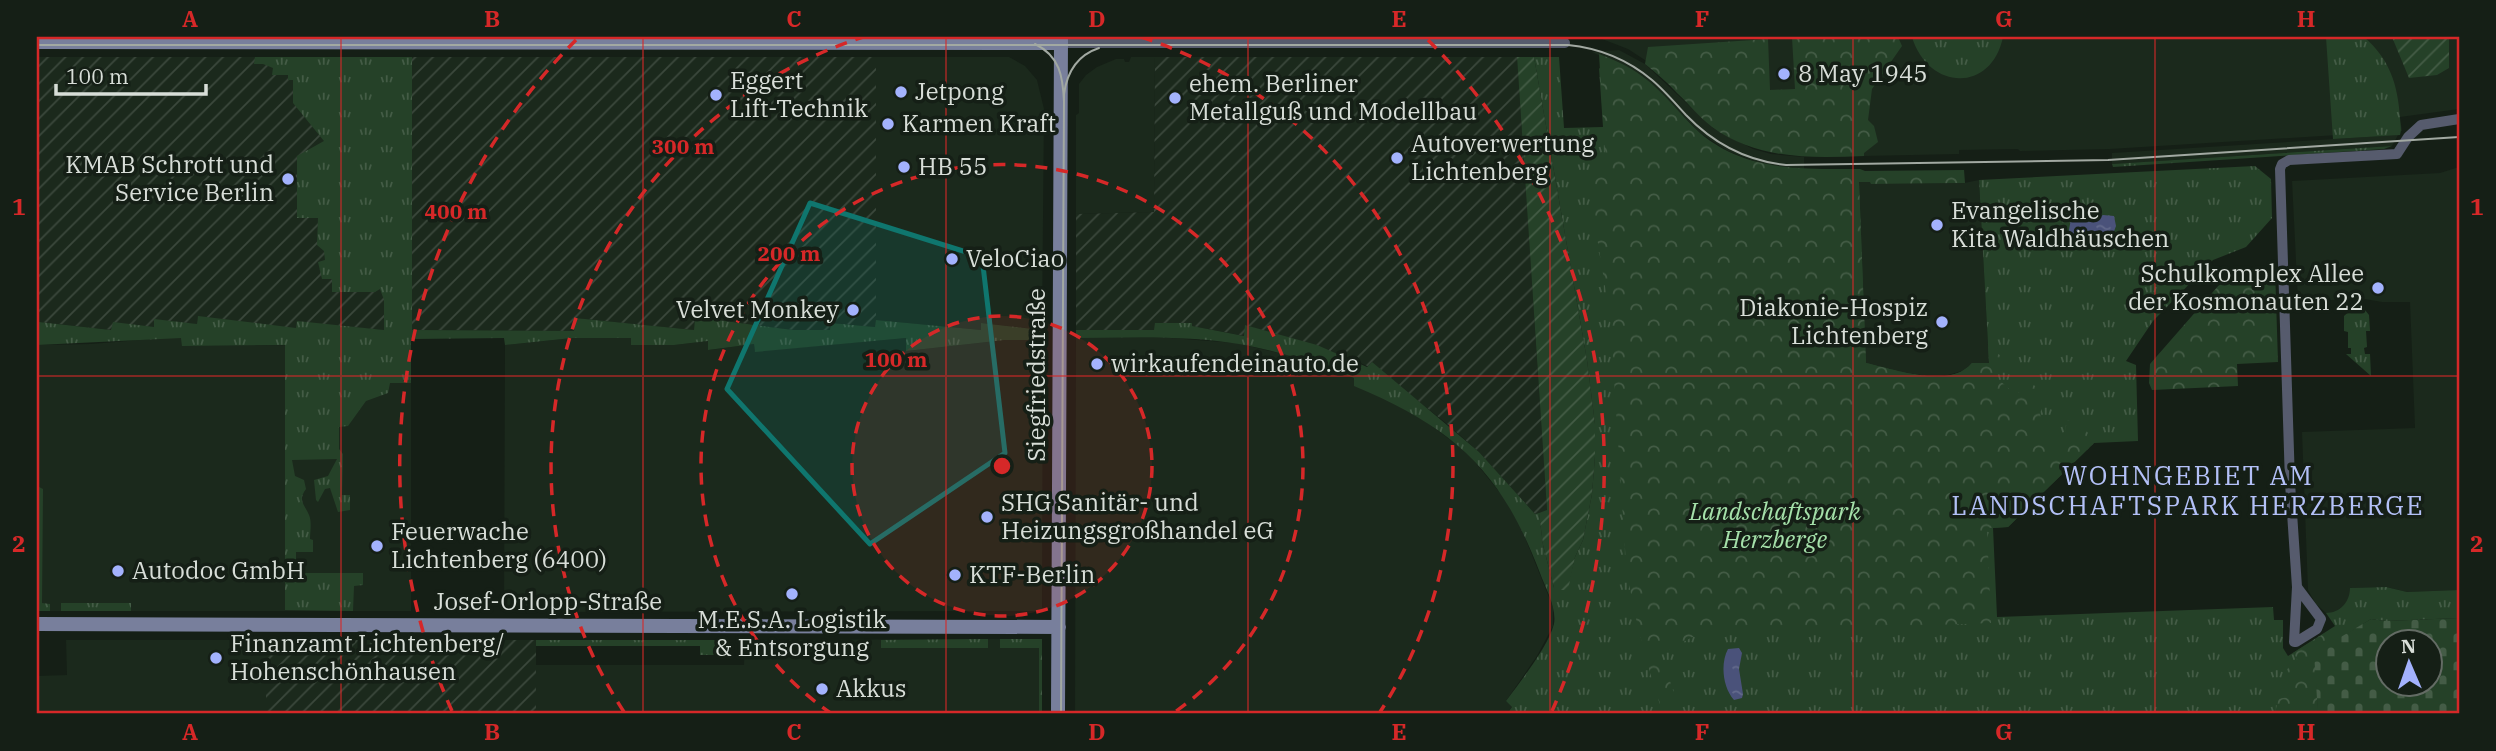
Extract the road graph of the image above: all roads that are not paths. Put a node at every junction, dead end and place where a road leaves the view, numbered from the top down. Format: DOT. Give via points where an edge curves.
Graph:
graph roads {
  1 [pos="695,40"];
  2 [pos="1061,40"];
  3 [pos="37,42"];
  4 [pos="1565,43"];
  5 [pos="2459,119"];
  6 [pos="2297,587"];
  7 [pos="37,624"];
  8 [pos="1059,627"];
  9 [pos="1058,714"];
  1 -- 2 [label="street"];
  1 -- 3 [label="street"];
  2 -- 4 [label="street"];
  2 -- 8 [label="street, Siegfriedstraße"];
  5 -- 6 [label="street" via="2421,125 2397,154 2289,160 2280,169"];
  6 -- 6 [label="street" via="2294,624 2294,642 2317,629 2321,619"];
  7 -- 8 [label="street, Josef-Orlopp-Straße"];
  8 -- 9 [label="street, Siegfriedstraße"];
}
